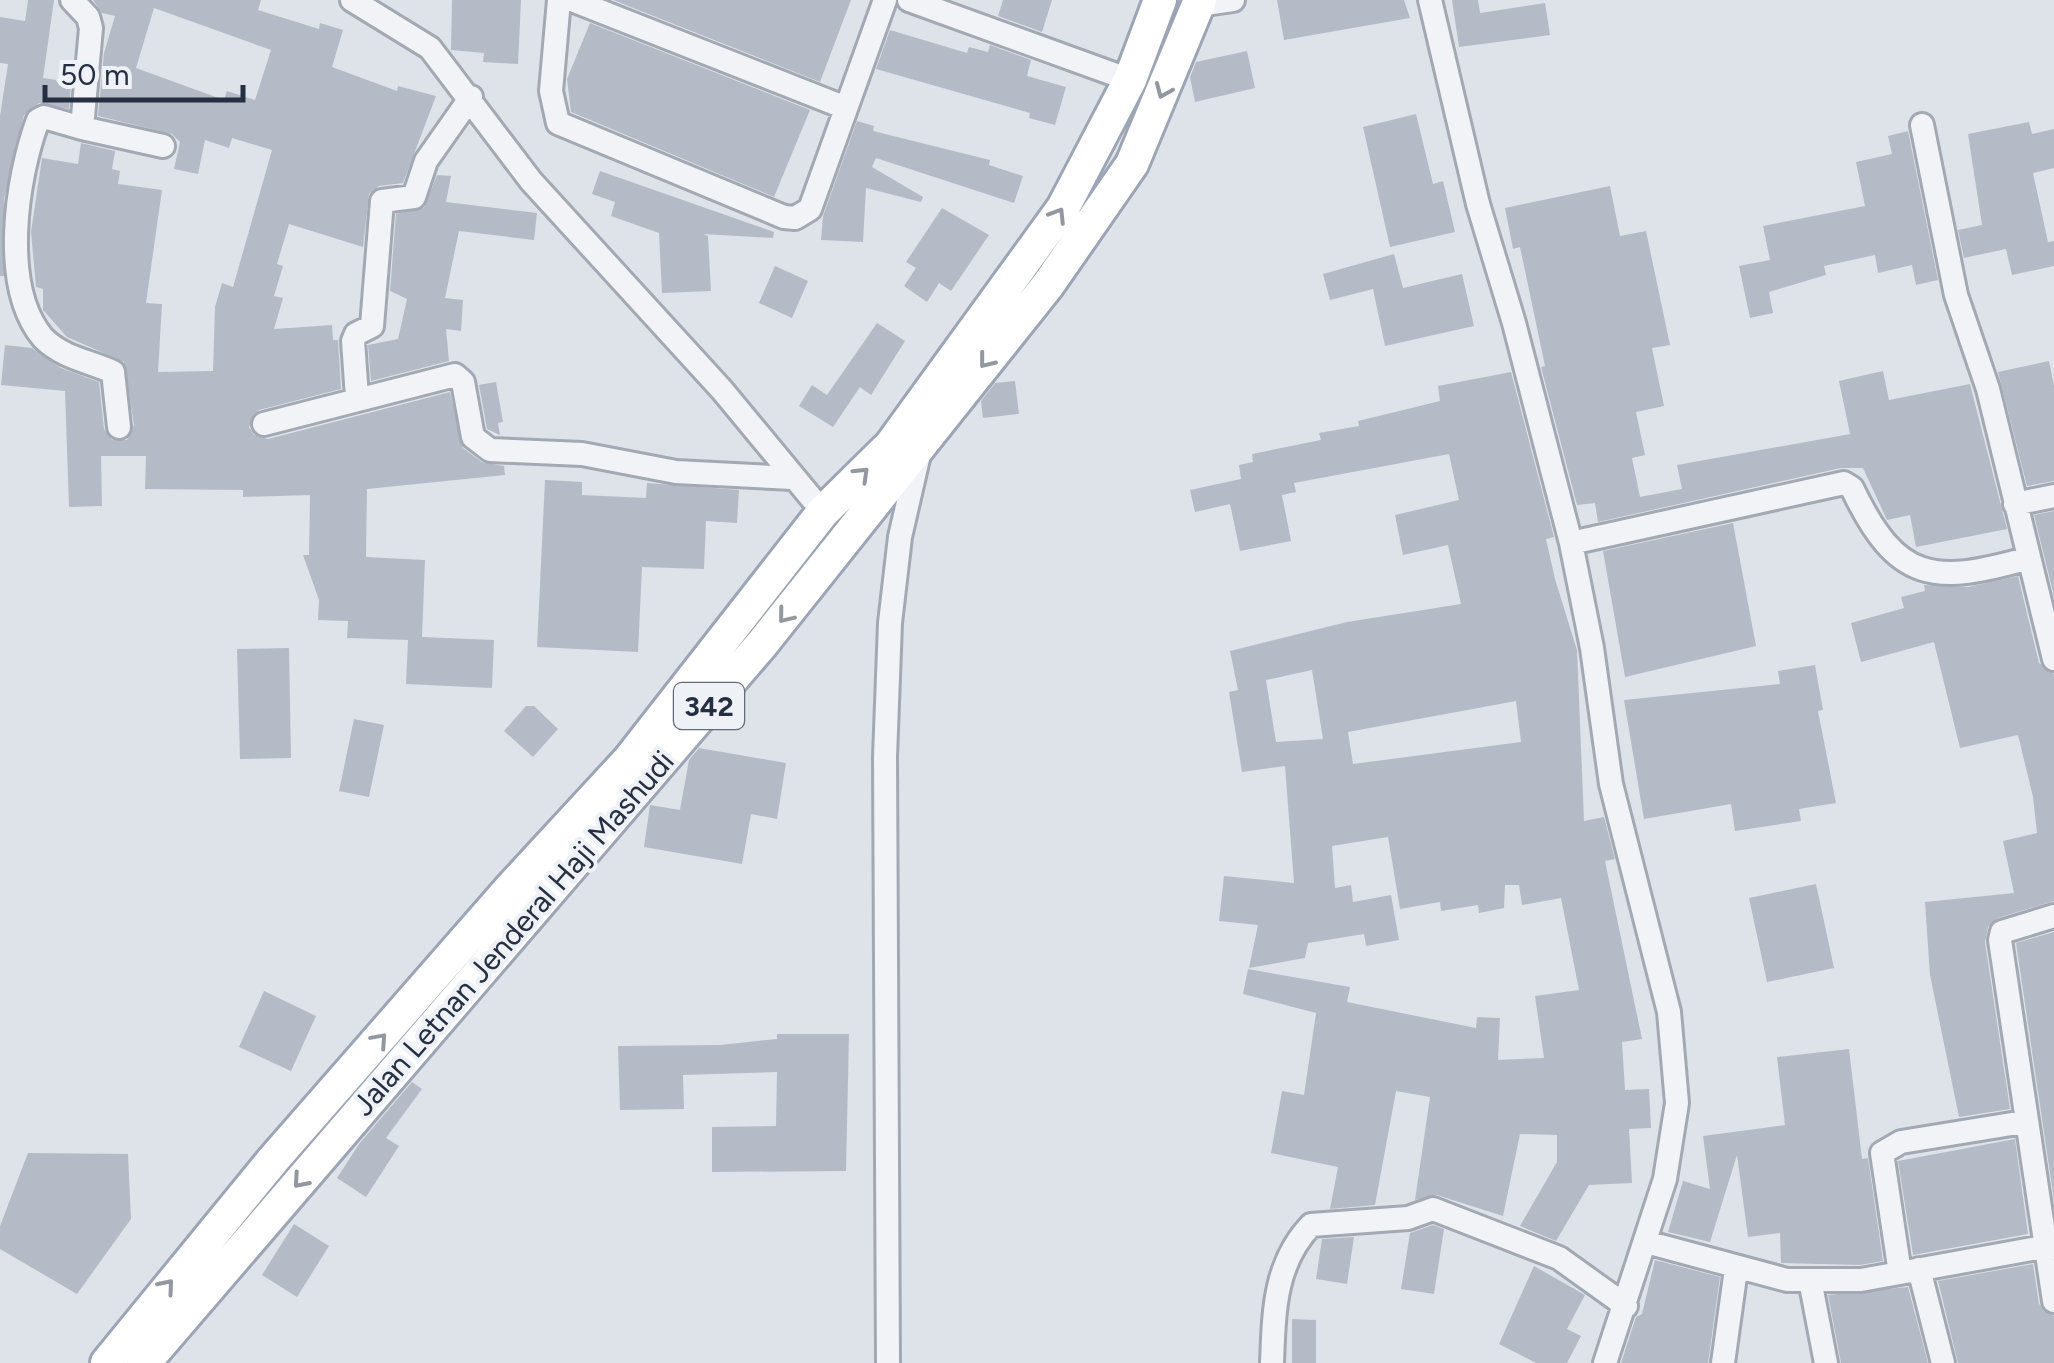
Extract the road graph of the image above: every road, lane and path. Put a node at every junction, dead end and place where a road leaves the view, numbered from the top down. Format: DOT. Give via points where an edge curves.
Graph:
graph roads {
  1 [pos="72,0"];
  2 [pos="352,0"];
  3 [pos="559,0"];
  4 [pos="572,0"];
  5 [pos="886,0"];
  6 [pos="909,0"];
  7 [pos="1160,0"];
  8 [pos="1233,0"];
  9 [pos="1430,0"];
  10 [pos="1199,2"];
  11 [pos="1130,80"];
  12 [pos="471,98"];
  13 [pos="846,108"];
  14 [pos="1922,125"];
  15 [pos="82,128"];
  16 [pos="163,146"];
  17 [pos="357,397"];
  18 [pos="264,424"];
  19 [pos="120,427"];
  20 [pos="922,445"];
  21 [pos="792,478"];
  22 [pos="2054,496"];
  23 [pos="2015,504"];
  24 [pos="824,512"];
  25 [pos="1571,544"];
  26 [pos="2029,558"];
  27 [pos="2054,658"];
  28 [pos="2054,916"];
  29 [pos="320,1106"];
  30 [pos="2024,1122"];
  31 [pos="344,1130"];
  32 [pos="1646,1242"];
  33 [pos="2048,1246"];
  34 [pos="1736,1269"];
  35 [pos="1909,1271"];
  36 [pos="1810,1280"];
  37 [pos="2054,1300"];
  38 [pos="1626,1306"];
  39 [pos="107,1363"];
  40 [pos="144,1363"];
  41 [pos="888,1363"];
  42 [pos="1272,1363"];
  43 [pos="1605,1363"];
  44 [pos="1723,1363"];
  45 [pos="1826,1363"];
  46 [pos="1942,1363"];
  1 -- 15 [label="street" via="90,28"];
  2 -- 12 [label="street" via="430,48"];
  3 -- 13 [label="street" via="550,91 558,123 784,217 810,209"];
  4 -- 13 [label="street"];
  5 -- 13 [label="street"];
  6 -- 11 [label="street"];
  7 -- 11 [label="main road, Jalan Letnan Jenderal Haji Mashudi / 342"];
  8 -- 10 [label="street"];
  9 -- 25 [label="street"];
  10 -- 20 [label="main road, Jalan Letnan Jenderal Haji Mashudi / 342, one-way" via="1132,164"];
  24 -- 11 [label="main road, Jalan Letnan Jenderal Haji Mashudi / 342, one-way" via="892,445 1023,268"];
  12 -- 17 [label="street" via="426,161 414,198 382,201 372,326 353,341"];
  12 -- 21 [label="street" via="531,181 722,390"];
  14 -- 23 [label="street" via="1956,295 1988,389"];
  15 -- 16 [label="street"];
  15 -- 19 [label="street" via="38,120 21,164 13,245 29,317 43,338 74,360 112,372"];
  17 -- 18 [label="street"];
  17 -- 21 [label="street" via="455,374 463,382 473,437 490,450"];
  20 -- 31 [label="main road, Jalan Letnan Jenderal Haji Mashudi / 342, one-way" via="738,672"];
  20 -- 41 [label="street" via="900,537 886,718"];
  21 -- 24 [label="street"];
  22 -- 23 [label="street"];
  23 -- 26 [label="street"];
  29 -- 24 [label="main road, Jalan Letnan Jenderal Haji Mashudi / 342, one-way" via="629,760"];
  25 -- 26 [label="street" via="1844,483 1885,546 1931,573 1976,572"];
  25 -- 32 [label="street" via="1611,784 1669,1012 1677,1103"];
  26 -- 27 [label="street"];
  28 -- 30 [label="street" via="2002,932 2000,940"];
  29 -- 31 [label="main road"];
  39 -- 29 [label="main road, Jalan Letnan Jenderal Haji Mashudi / 342, one-way"];
  30 -- 33 [label="street"];
  30 -- 35 [label="street" via="1901,1142 1882,1154"];
  31 -- 40 [label="main road, Jalan Letnan Jenderal Haji Mashudi / 342, one-way"];
  32 -- 34 [label="street"];
  32 -- 38 [label="street"];
  33 -- 35 [label="street"];
  33 -- 37 [label="street"];
  34 -- 36 [label="street"];
  34 -- 44 [label="street"];
  35 -- 36 [label="street"];
  35 -- 46 [label="street"];
  36 -- 45 [label="street"];
  38 -- 42 [label="street" via="1558,1258 1433,1209 1408,1218 1311,1224 1281,1268"];
  38 -- 43 [label="street"];
}
